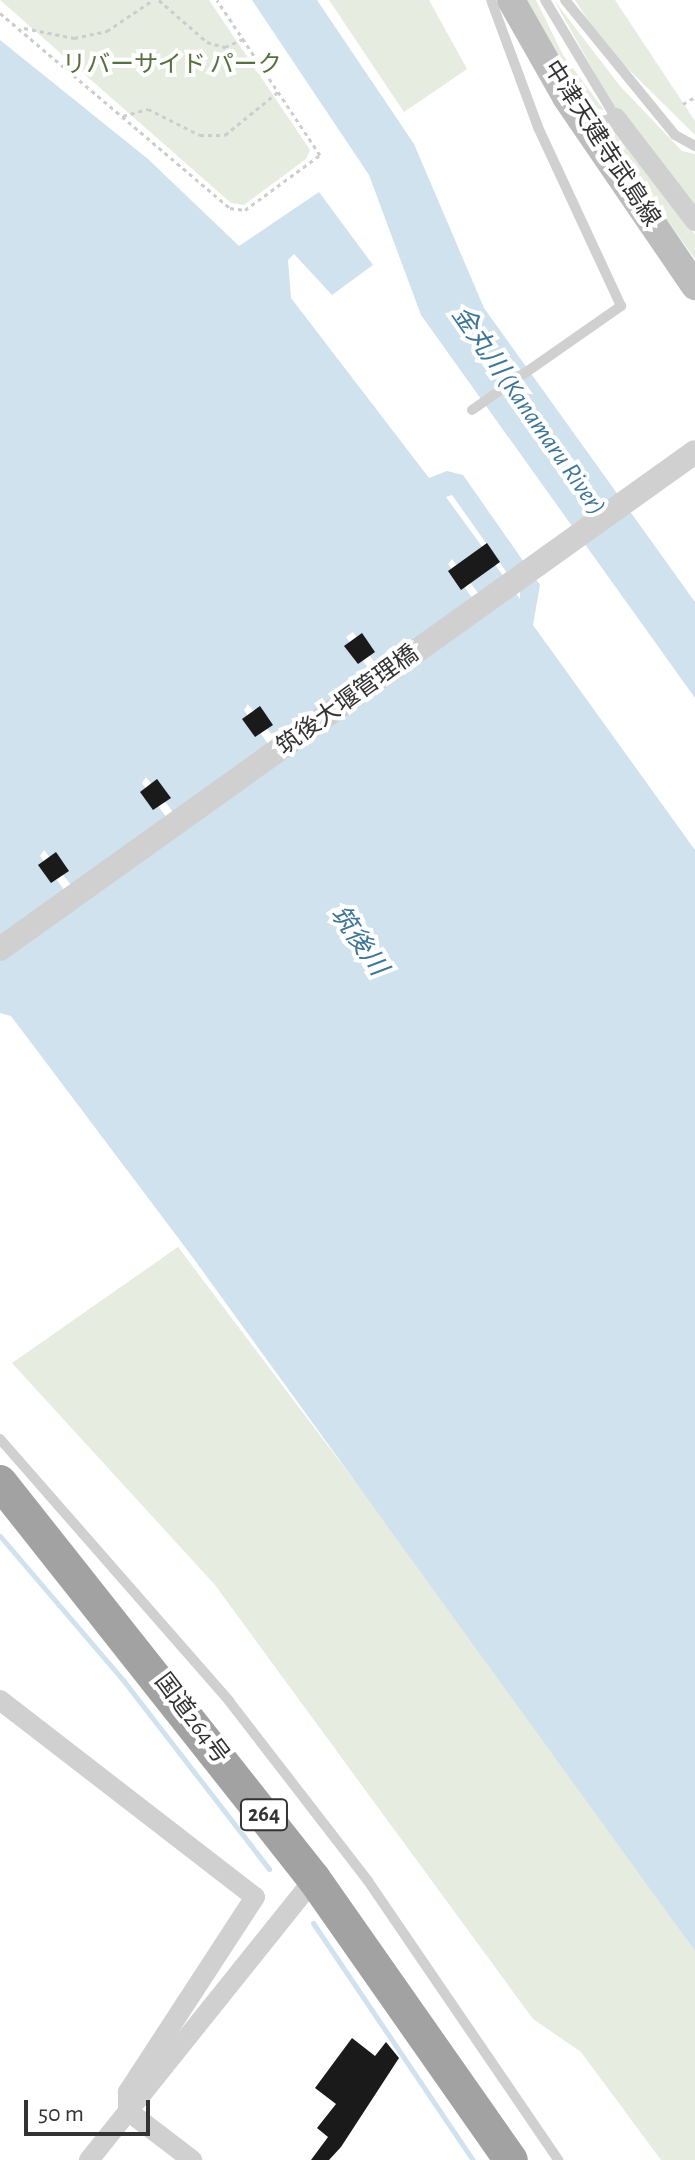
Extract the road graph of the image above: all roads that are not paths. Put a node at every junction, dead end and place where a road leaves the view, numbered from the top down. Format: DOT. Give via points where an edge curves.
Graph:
graph roads {
  1 [pos="491,0"];
  2 [pos="511,0"];
  3 [pos="545,0"];
  4 [pos="565,0"];
  5 [pos="616,118"];
  6 [pos="585,124"];
  7 [pos="695,146"];
  8 [pos="695,221"];
  9 [pos="695,286"];
  10 [pos="472,410"];
  11 [pos="695,452"];
  12 [pos="0,949"];
  13 [pos="0,1439"];
  14 [pos="0,1482"];
  15 [pos="0,1700"];
  16 [pos="314,1879"];
  17 [pos="128,2111"];
  18 [pos="89,2160"];
  19 [pos="192,2160"];
  20 [pos="511,2160"];
  21 [pos="558,2160"];
  1 -- 10 [label="lane" via="538,127 621,306"];
  2 -- 6 [label="main road, 中津天建寺武島線"];
  3 -- 5 [label="lane"];
  4 -- 7 [label="lane" via="675,135"];
  5 -- 6 [label="lane"];
  5 -- 8 [label="street"];
  6 -- 9 [label="main road, 中津天建寺武島線"];
  11 -- 12 [label="street, 筑後大堰管理橋"];
  13 -- 21 [label="lane" via="247,1725 368,1881"];
  14 -- 16 [label="highway, 国道264号 / 264"];
  15 -- 17 [label="street" via="255,1897 128,2092"];
  16 -- 17 [label="street"];
  16 -- 20 [label="highway, 国道264号 / 264"];
  17 -- 18 [label="street"];
  17 -- 19 [label="street"];
}
